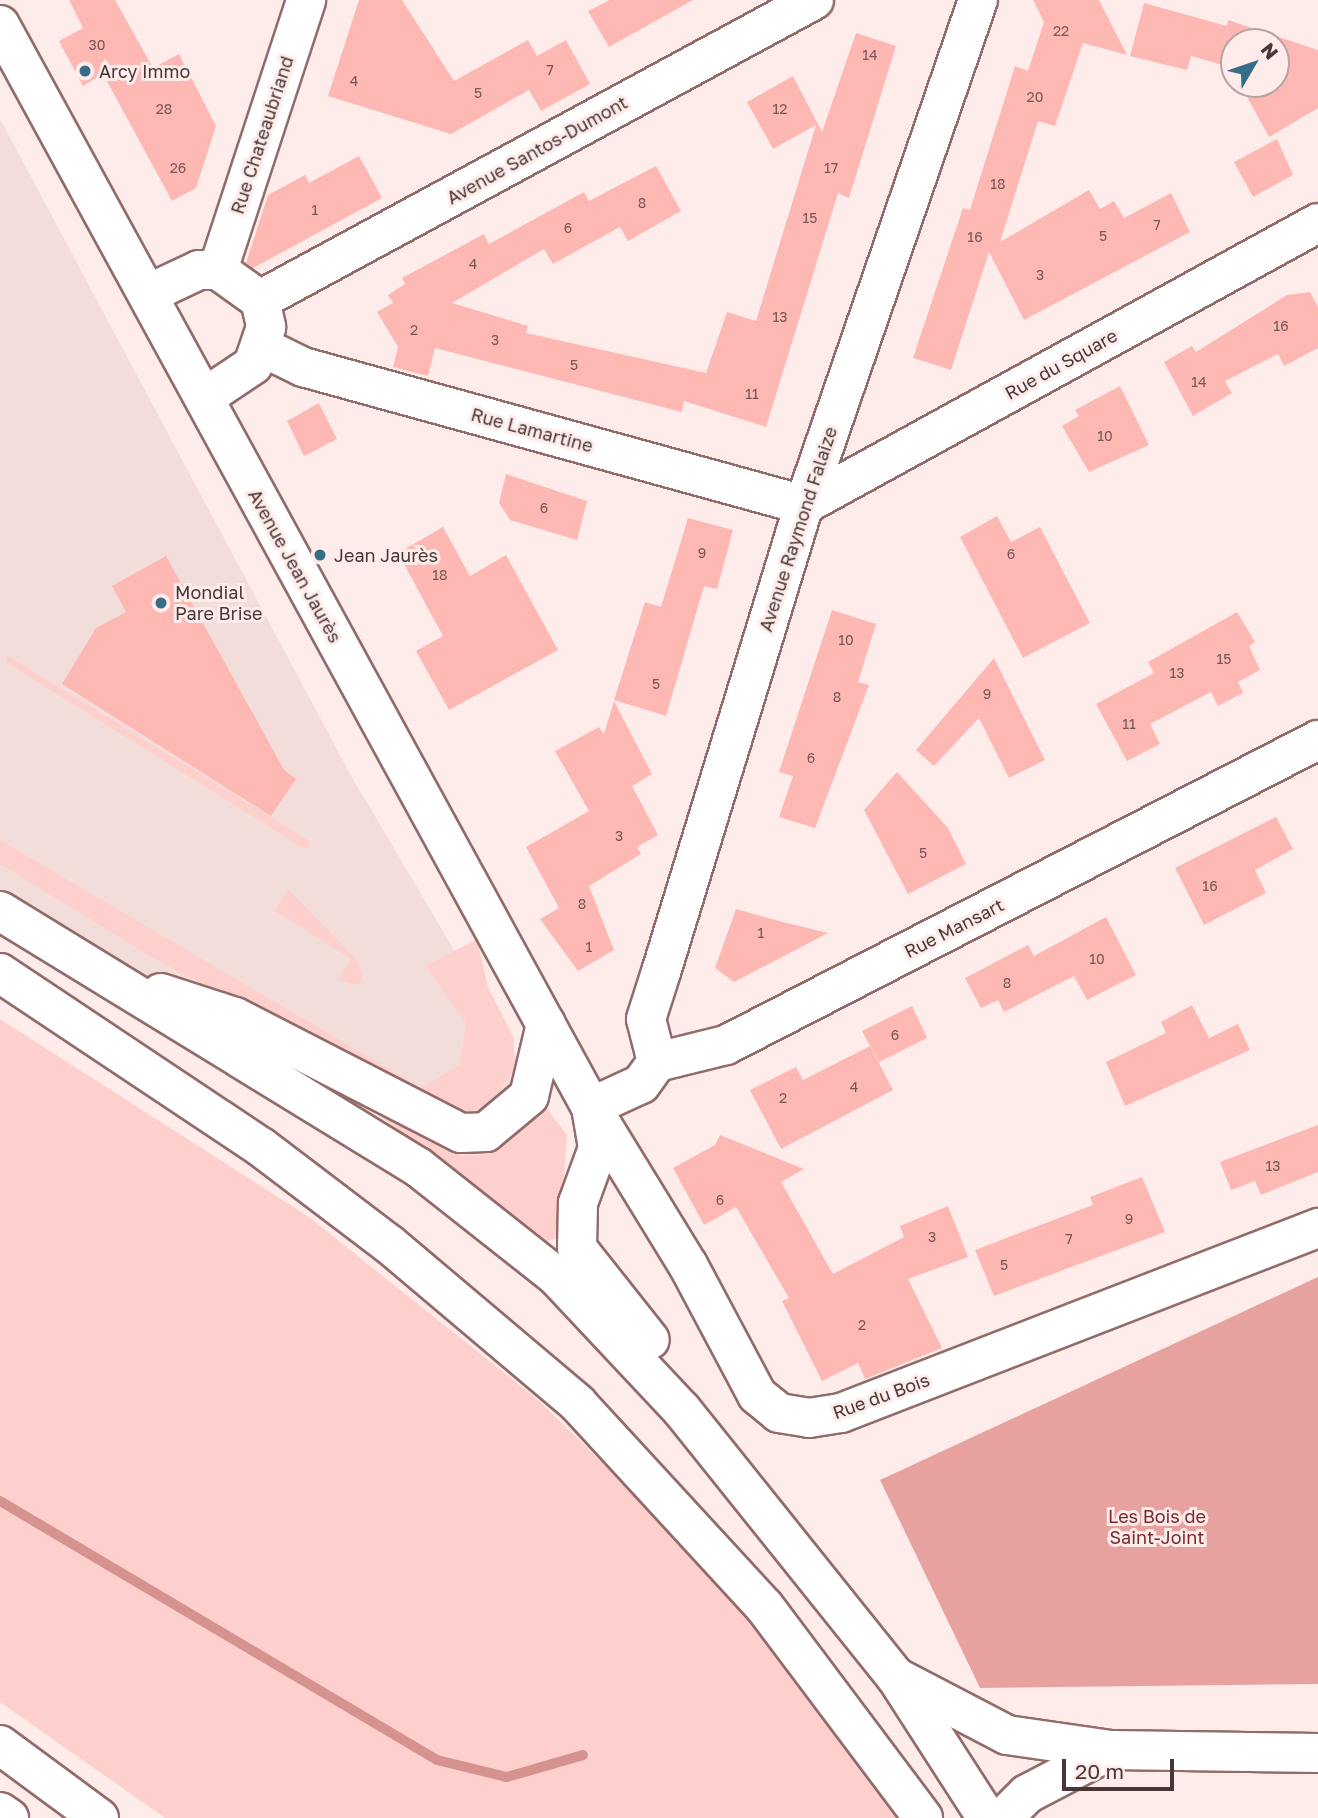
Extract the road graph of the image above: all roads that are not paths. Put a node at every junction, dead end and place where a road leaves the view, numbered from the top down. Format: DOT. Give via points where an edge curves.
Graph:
graph roads {
  1 [pos="306,0"];
  2 [pos="814,0"];
  3 [pos="978,0"];
  4 [pos="0,25"];
  5 [pos="1318,223"];
  6 [pos="218,270"];
  7 [pos="148,294"];
  8 [pos="260,300"];
  9 [pos="262,347"];
  10 [pos="205,397"];
  11 [pos="804,505"];
  12 [pos="1318,740"];
  13 [pos="0,911"];
  14 [pos="0,973"];
  15 [pos="102,974"];
  16 [pos="545,1024"];
  17 [pos="657,1062"];
  18 [pos="591,1107"];
  19 [pos="1318,1228"];
  20 [pos="681,1409"];
  21 [pos="896,1677"];
  22 [pos="0,1745"];
  23 [pos="1111,1751"];
  24 [pos="1318,1753"];
  25 [pos="0,1812"];
  26 [pos="9,1818"];
  27 [pos="99,1818"];
  28 [pos="923,1818"];
  29 [pos="987,1818"];
  30 [pos="1003,1818"];
  1 -- 6 [label="main road, Rue Chateaubriand"];
  2 -- 8 [label="main road, Avenue Santos-Dumont"];
  3 -- 11 [label="main road, Avenue Raymond Falaize"];
  4 -- 7 [label="main road, Avenue Jean Jaurès"];
  5 -- 11 [label="main road, Rue du Square"];
  6 -- 7 [label="main road" via="200,270"];
  6 -- 8 [label="main road"];
  7 -- 10 [label="main road, Avenue Jean Jaurès"];
  8 -- 9 [label="main road" via="266,327"];
  9 -- 10 [label="main road" via="253,365"];
  9 -- 11 [label="main road, Rue Lamartine" via="303,367"];
  10 -- 16 [label="main road, Avenue Jean Jaurès"];
  11 -- 17 [label="main road, Avenue Raymond Falaize" via="646,1019"];
  12 -- 17 [label="main road, Rue Mansart" via="726,1045"];
  13 -- 15 [label="main road"];
  14 -- 28 [label="main road" via="261,1147 389,1244 578,1404 764,1606"];
  15 -- 16 [label="main road" via="235,1017 461,1133 486,1132 529,1096"];
  15 -- 20 [label="main road" via="418,1167 556,1276"];
  16 -- 18 [label="main road, Avenue Jean Jaurès"];
  17 -- 18 [label="main road" via="641,1084"];
  18 -- 19 [label="main road, Rue du Bois" via="688,1265 757,1395 779,1413 809,1419 841,1413"];
  18 -- 20 [label="main road" via="598,1149 578,1203 577,1248 644,1327"];
  20 -- 21 [label="main road"];
  21 -- 23 [label="main road" via="990,1731"];
  21 -- 29 [label="main road"];
  22 -- 27 [label="main road"];
  23 -- 24 [label="main road"];
  23 -- 30 [label="main road" via="1027,1794"];
  25 -- 26 [label="main road"];
}
